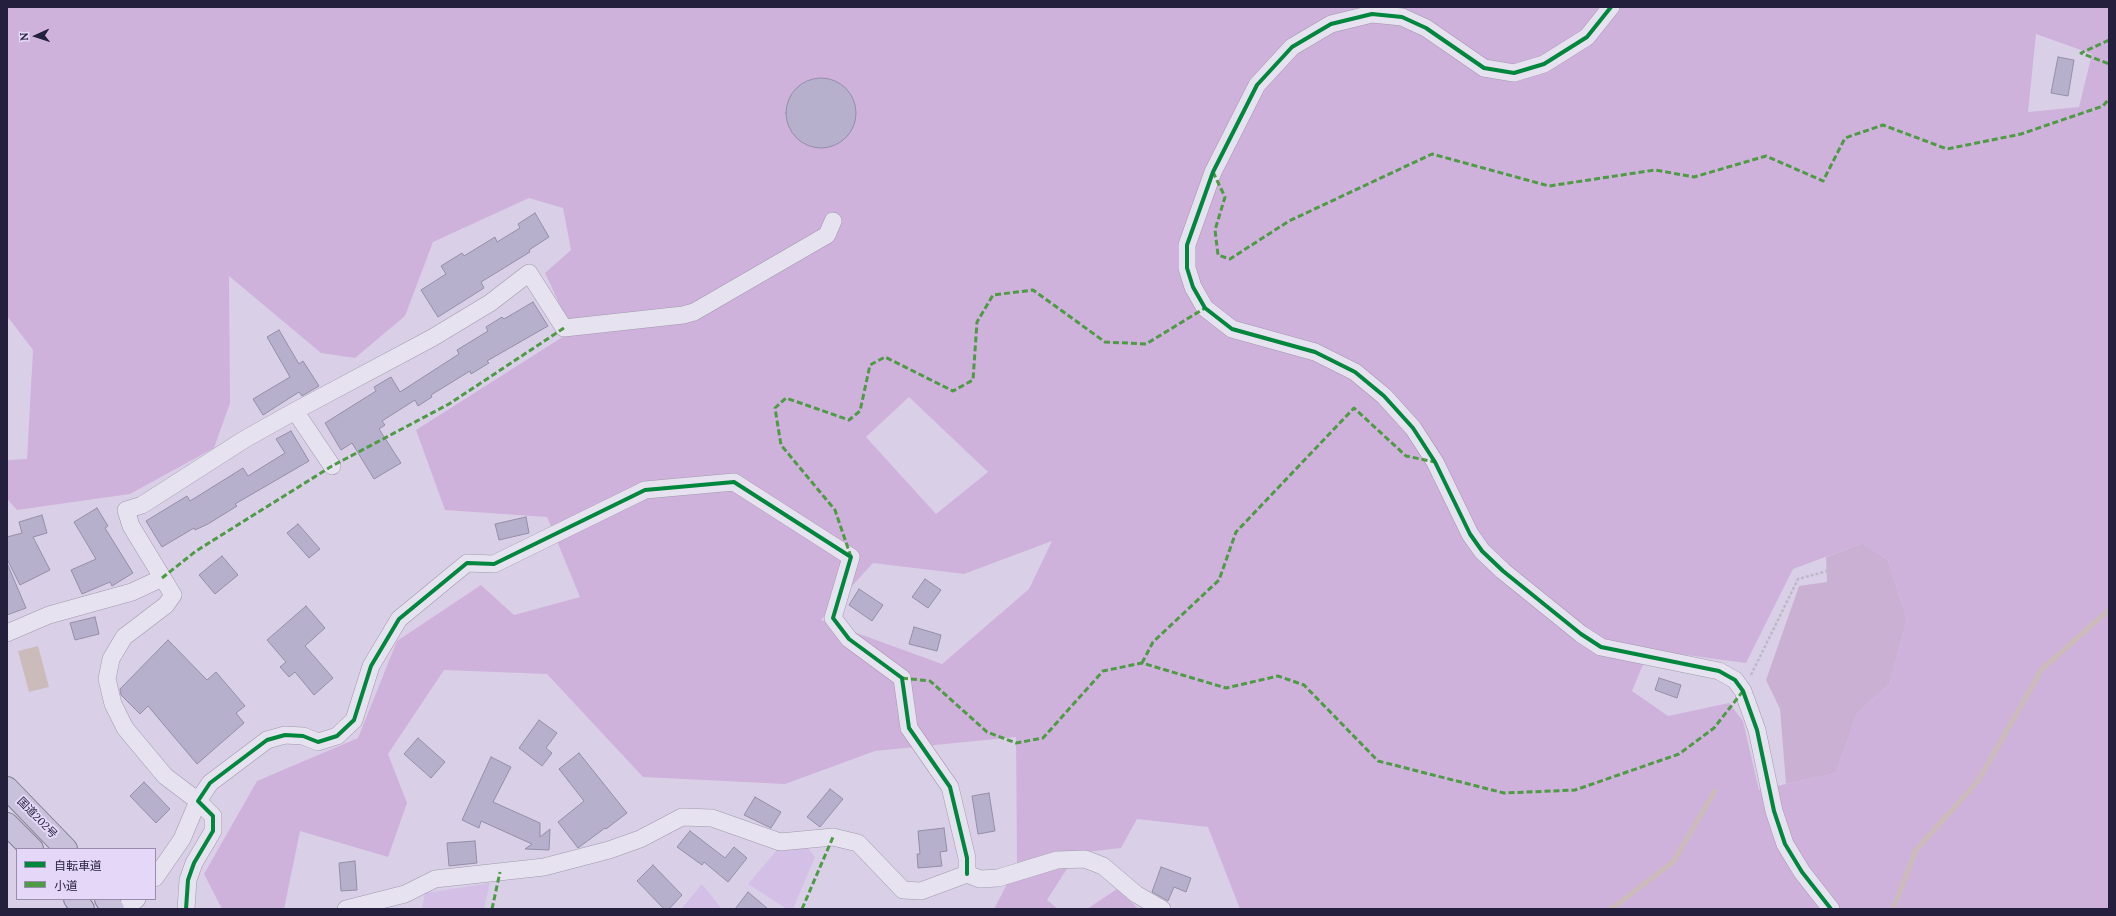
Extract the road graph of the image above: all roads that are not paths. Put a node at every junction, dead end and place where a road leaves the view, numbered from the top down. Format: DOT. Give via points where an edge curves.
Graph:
graph roads {
  1 [pos="1611,7"];
  2 [pos="833,221"];
  3 [pos="295,410"];
  4 [pos="332,466"];
  5 [pos="162,578"];
  6 [pos="7,633"];
  7 [pos="7,788"];
  8 [pos="198,801"];
  9 [pos="7,824"];
  10 [pos="31,848"];
  11 [pos="65,848"];
  12 [pos="967,874"];
  13 [pos="156,877"];
  14 [pos="76,900"];
  15 [pos="107,900"];
  16 [pos="136,900"];
  17 [pos="83,909"];
  18 [pos="113,909"];
  19 [pos="124,909"];
  20 [pos="186,909"];
  21 [pos="346,909"];
  22 [pos="1162,909"];
  23 [pos="1831,909"];
  1 -- 23 [label="street" via="1586,37 1544,64 1514,73 1484,68 1426,28 1402,17 1372,14 1331,24 1292,46 1257,85 1213,172 1187,245 1187,268 1192,287 1205,308 1232,328 1315,352 1355,372 1384,396 1413,428 1435,462 1470,534 1482,552 1581,634 1601,647 1719,671 1735,680 1743,691 1757,730 1774,811 1785,844 1802,872"];
  2 -- 3 [label="street" via="827,235 694,312 683,315 564,328 529,273 490,303 432,338"];
  3 -- 4 [label="street"];
  3 -- 5 [label="street" via="142,504 126,510 131,526"];
  5 -- 6 [label="street" via="132,592 49,615"];
  5 -- 8 [label="street" via="174,595 166,605 124,637 111,659 107,679 113,704 125,728 165,776"];
  7 -- 11 [label="highway, 国道202号"];
  8 -- 12 [label="street" via="210,783 267,740 285,735 303,736 318,742 337,736 354,720 371,666 399,619 466,563 494,564 645,490 734,482 850,557 833,618 850,639 902,678 908,728 950,787 967,858"];
  8 -- 13 [label="street" via="182,838"];
  8 -- 20 [label="street" via="213,816 213,830 194,863 188,880"];
  9 -- 10 [label="highway"];
  12 -- 21 [label="street" via="921,891 904,890 858,843 833,837 780,842 712,818 682,817 640,839 609,850 544,867 435,879 405,894"];
  12 -- 22 [label="street" via="980,879 998,878 1057,860 1085,859 1103,866 1136,894"];
  14 -- 17 [label="highway"];
  15 -- 18 [label="highway"];
  16 -- 19 [label="street"];
}
